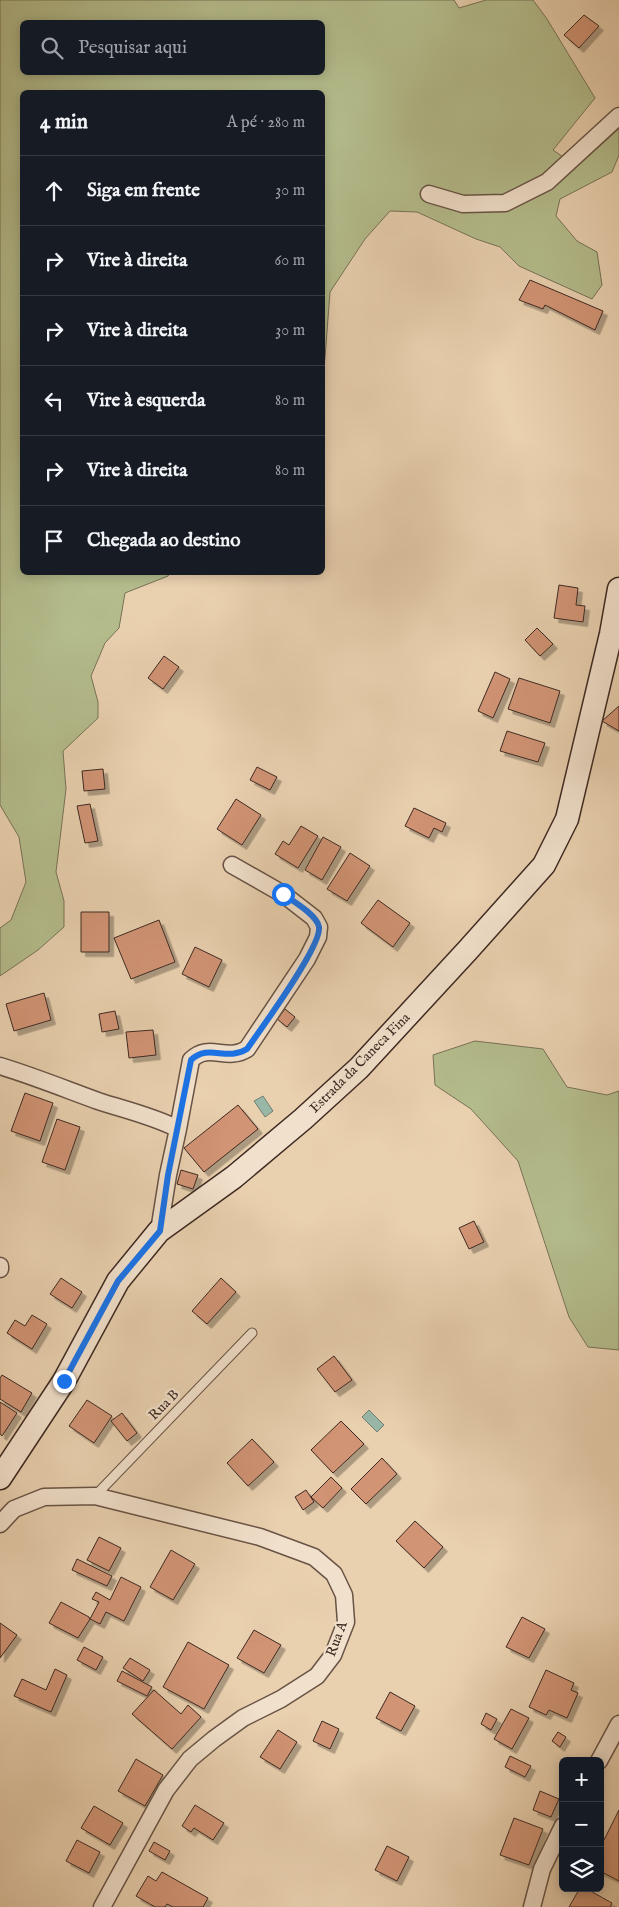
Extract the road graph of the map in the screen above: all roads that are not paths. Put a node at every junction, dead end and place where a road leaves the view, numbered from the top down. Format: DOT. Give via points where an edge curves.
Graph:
graph roads {
  1 [pos="619,116"];
  2 [pos="429,194"];
  3 [pos="619,589"];
  4 [pos="615,635"];
  5 [pos="232,865"];
  6 [pos="0,1066"];
  7 [pos="178,1129"];
  8 [pos="160,1231"];
  9 [pos="252,1333"];
  10 [pos="0,1478"];
  11 [pos="95,1496"];
  12 [pos="0,1524"];
  13 [pos="619,1724"];
  14 [pos="601,1757"];
  15 [pos="559,1834"];
  16 [pos="102,1907"];
  17 [pos="532,1907"];
  1 -- 2 [label="street" via="546,182 505,203 463,204"];
  3 -- 4 [label="street, Estrada da Caneca Fina"];
  4 -- 8 [label="street, Estrada da Caneca Fina" via="567,819 544,865 359,1068 234,1177"];
  5 -- 7 [label="street" via="283,894 314,918 319,927 318,937 247,1049 232,1055 207,1051 198,1053 191,1060"];
  6 -- 7 [label="street" via="146,1115"];
  7 -- 8 [label="street"];
  8 -- 10 [label="street, Estrada da Caneca Fina" via="118,1281 64,1381"];
  9 -- 11 [label="lane, Rua B"];
  11 -- 12 [label="street, Rua A" via="44,1497 14,1509"];
  11 -- 16 [label="street, Rua A" via="260,1537 314,1557 334,1574 344,1595 346,1622 334,1655 317,1676 244,1718 190,1759 166,1790"];
  13 -- 14 [label="street"];
  15 -- 17 [label="street" via="542,1869"];
}
